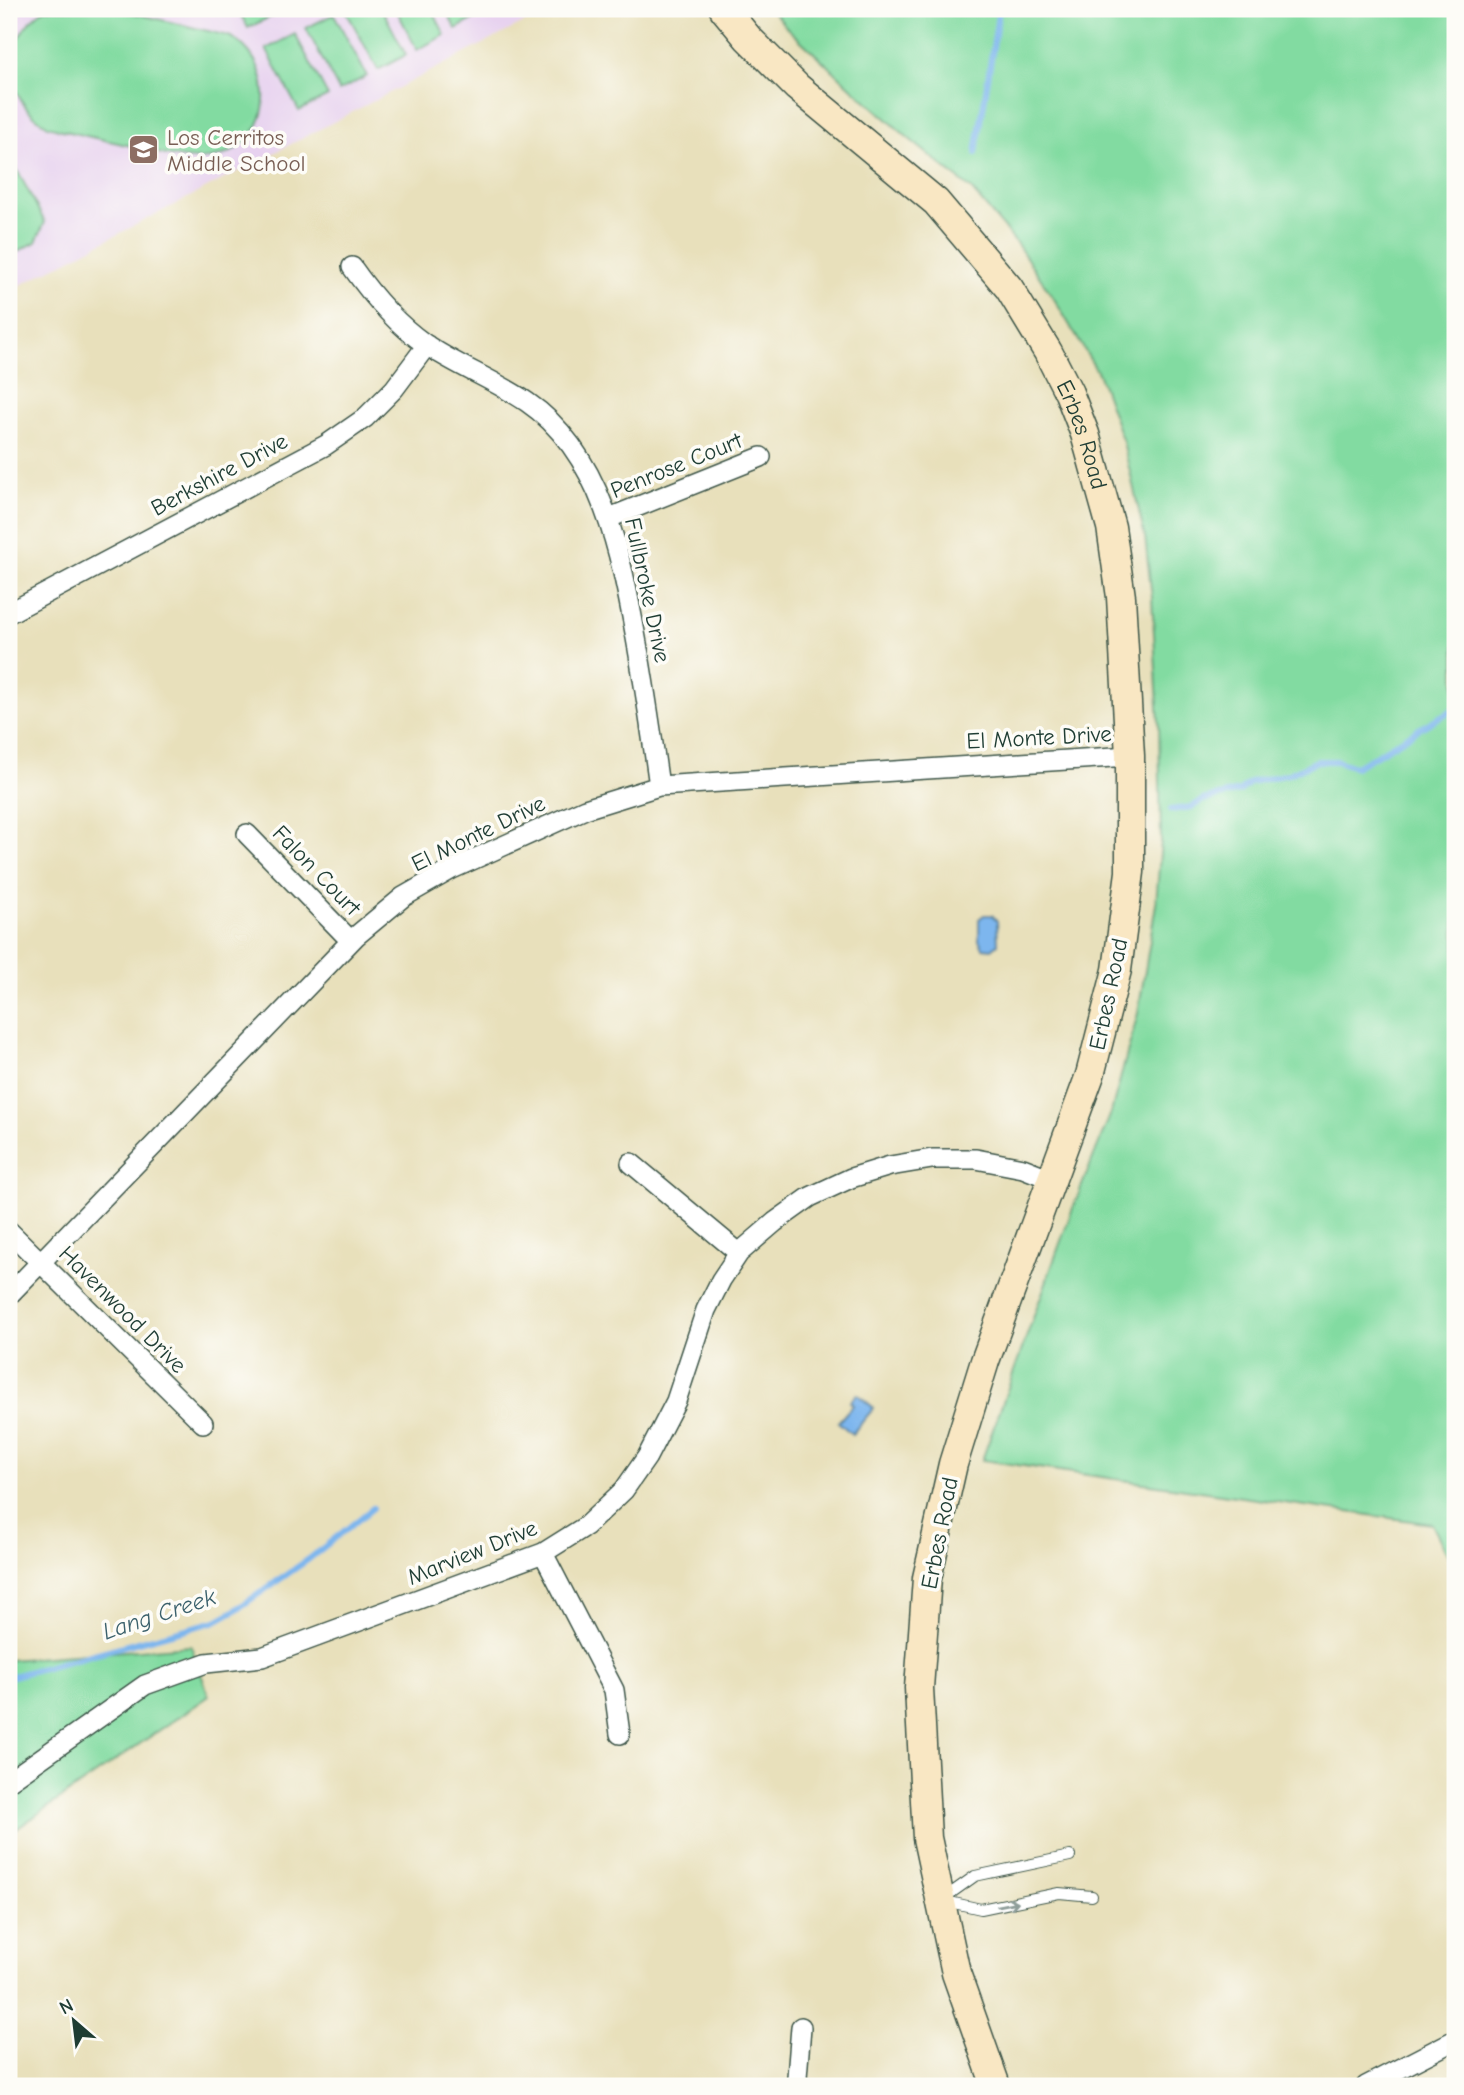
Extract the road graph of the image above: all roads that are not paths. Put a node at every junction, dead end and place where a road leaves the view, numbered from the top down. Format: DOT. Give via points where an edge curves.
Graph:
graph roads {
  1 [pos="724,9"];
  2 [pos="352,267"];
  3 [pos="427,345"];
  4 [pos="761,457"];
  5 [pos="609,518"];
  6 [pos="9,613"];
  7 [pos="1130,756"];
  8 [pos="659,786"];
  9 [pos="247,834"];
  10 [pos="351,941"];
  11 [pos="631,1163"];
  12 [pos="1051,1179"];
  13 [pos="9,1231"];
  14 [pos="739,1253"];
  15 [pos="41,1262"];
  16 [pos="9,1295"];
  17 [pos="202,1423"];
  18 [pos="543,1553"];
  19 [pos="620,1734"];
  20 [pos="9,1781"];
  21 [pos="1070,1856"];
  22 [pos="1092,1896"];
  23 [pos="941,1900"];
  24 [pos="801,2027"];
  25 [pos="1455,2040"];
  26 [pos="802,2086"];
  27 [pos="996,2086"];
  28 [pos="1366,2086"];
  1 -- 7 [label="main road, Erbes Road" via="797,88 943,210 1009,288 1048,352 1086,434 1111,527 1121,597"];
  2 -- 3 [label="street, Fullbroke Drive" via="384,309"];
  3 -- 5 [label="street, Fullbroke Drive" via="528,403 548,420 579,459"];
  3 -- 6 [label="street, Berkshire Drive" via="365,418 326,445"];
  4 -- 5 [label="street, Penrose Court"];
  5 -- 8 [label="street, Fullbroke Drive" via="623,567"];
  7 -- 8 [label="street, El Monte Drive"];
  7 -- 12 [label="main road, Erbes Road" via="1130,872 1117,970 1090,1075"];
  8 -- 10 [label="street, El Monte Drive" via="585,808 452,869 403,897"];
  9 -- 10 [label="street, Falon Court"];
  10 -- 15 [label="street, El Monte Drive"];
  11 -- 14 [label="street"];
  12 -- 14 [label="street, Marview Drive" via="976,1159 932,1159 890,1166 810,1197"];
  12 -- 23 [label="main road, Erbes Road" via="953,1464 927,1578 920,1743 927,1838"];
  13 -- 15 [label="street, Havenwood Drive"];
  14 -- 18 [label="street, Marview Drive" via="706,1310 676,1401 647,1457 624,1490 586,1526"];
  15 -- 16 [label="street, El Monte Drive"];
  15 -- 17 [label="street, Havenwood Drive"];
  18 -- 19 [label="street" via="614,1690"];
  18 -- 20 [label="street, Marview Drive" via="262,1657 206,1663 145,1685"];
  21 -- 23 [label="lane" via="975,1876"];
  23 -- 22 [label="lane, one-way" via="981,1909 1059,1893"];
  23 -- 27 [label="main road, Erbes Road" via="957,1973"];
  24 -- 26 [label="street" via="797,2077"];
  25 -- 28 [label="street"];
}
